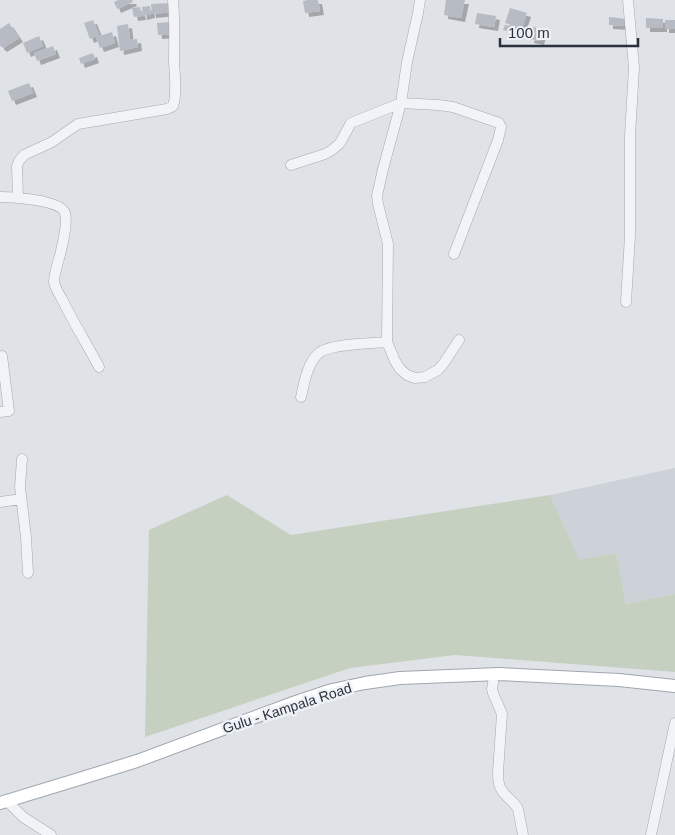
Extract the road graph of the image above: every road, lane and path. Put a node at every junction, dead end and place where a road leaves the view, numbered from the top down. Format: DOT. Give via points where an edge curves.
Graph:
graph roads {
  1 [pos="173,0"];
  2 [pos="420,0"];
  3 [pos="628,0"];
  4 [pos="401,103"];
  5 [pos="291,165"];
  6 [pos="0,196"];
  7 [pos="18,198"];
  8 [pos="454,254"];
  9 [pos="626,302"];
  10 [pos="459,340"];
  11 [pos="387,342"];
  12 [pos="0,357"];
  13 [pos="99,367"];
  14 [pos="301,397"];
  15 [pos="0,412"];
  16 [pos="22,459"];
  17 [pos="21,498"];
  18 [pos="0,502"];
  19 [pos="28,573"];
  20 [pos="499,674"];
  21 [pos="675,686"];
  22 [pos="675,723"];
  23 [pos="3,802"];
  24 [pos="51,835"];
  25 [pos="523,835"];
  26 [pos="651,835"];
  1 -- 7 [label="street" via="173,106 78,124 52,142 24,155 17,166"];
  2 -- 4 [label="street"];
  3 -- 9 [label="street" via="634,68"];
  4 -- 5 [label="street" via="352,123 340,143 325,154"];
  4 -- 8 [label="street" via="453,107 501,125"];
  4 -- 11 [label="street" via="377,200 388,244"];
  6 -- 7 [label="street"];
  7 -- 13 [label="street" via="47,202 66,214 55,285"];
  10 -- 11 [label="street" via="438,370 414,378 400,369"];
  11 -- 14 [label="street" via="322,351 314,358"];
  12 -- 15 [label="street" via="9,411"];
  16 -- 17 [label="street"];
  17 -- 18 [label="street"];
  17 -- 19 [label="street"];
  20 -- 21 [label="main road, Gulu - Kampala Road"];
  20 -- 23 [label="main road, Gulu - Kampala Road" via="400,678 332,690 137,761"];
  20 -- 25 [label="street" via="494,678 492,690 502,714 498,781 500,788 517,805"];
  22 -- 26 [label="street"];
  23 -- 24 [label="street"];
}
